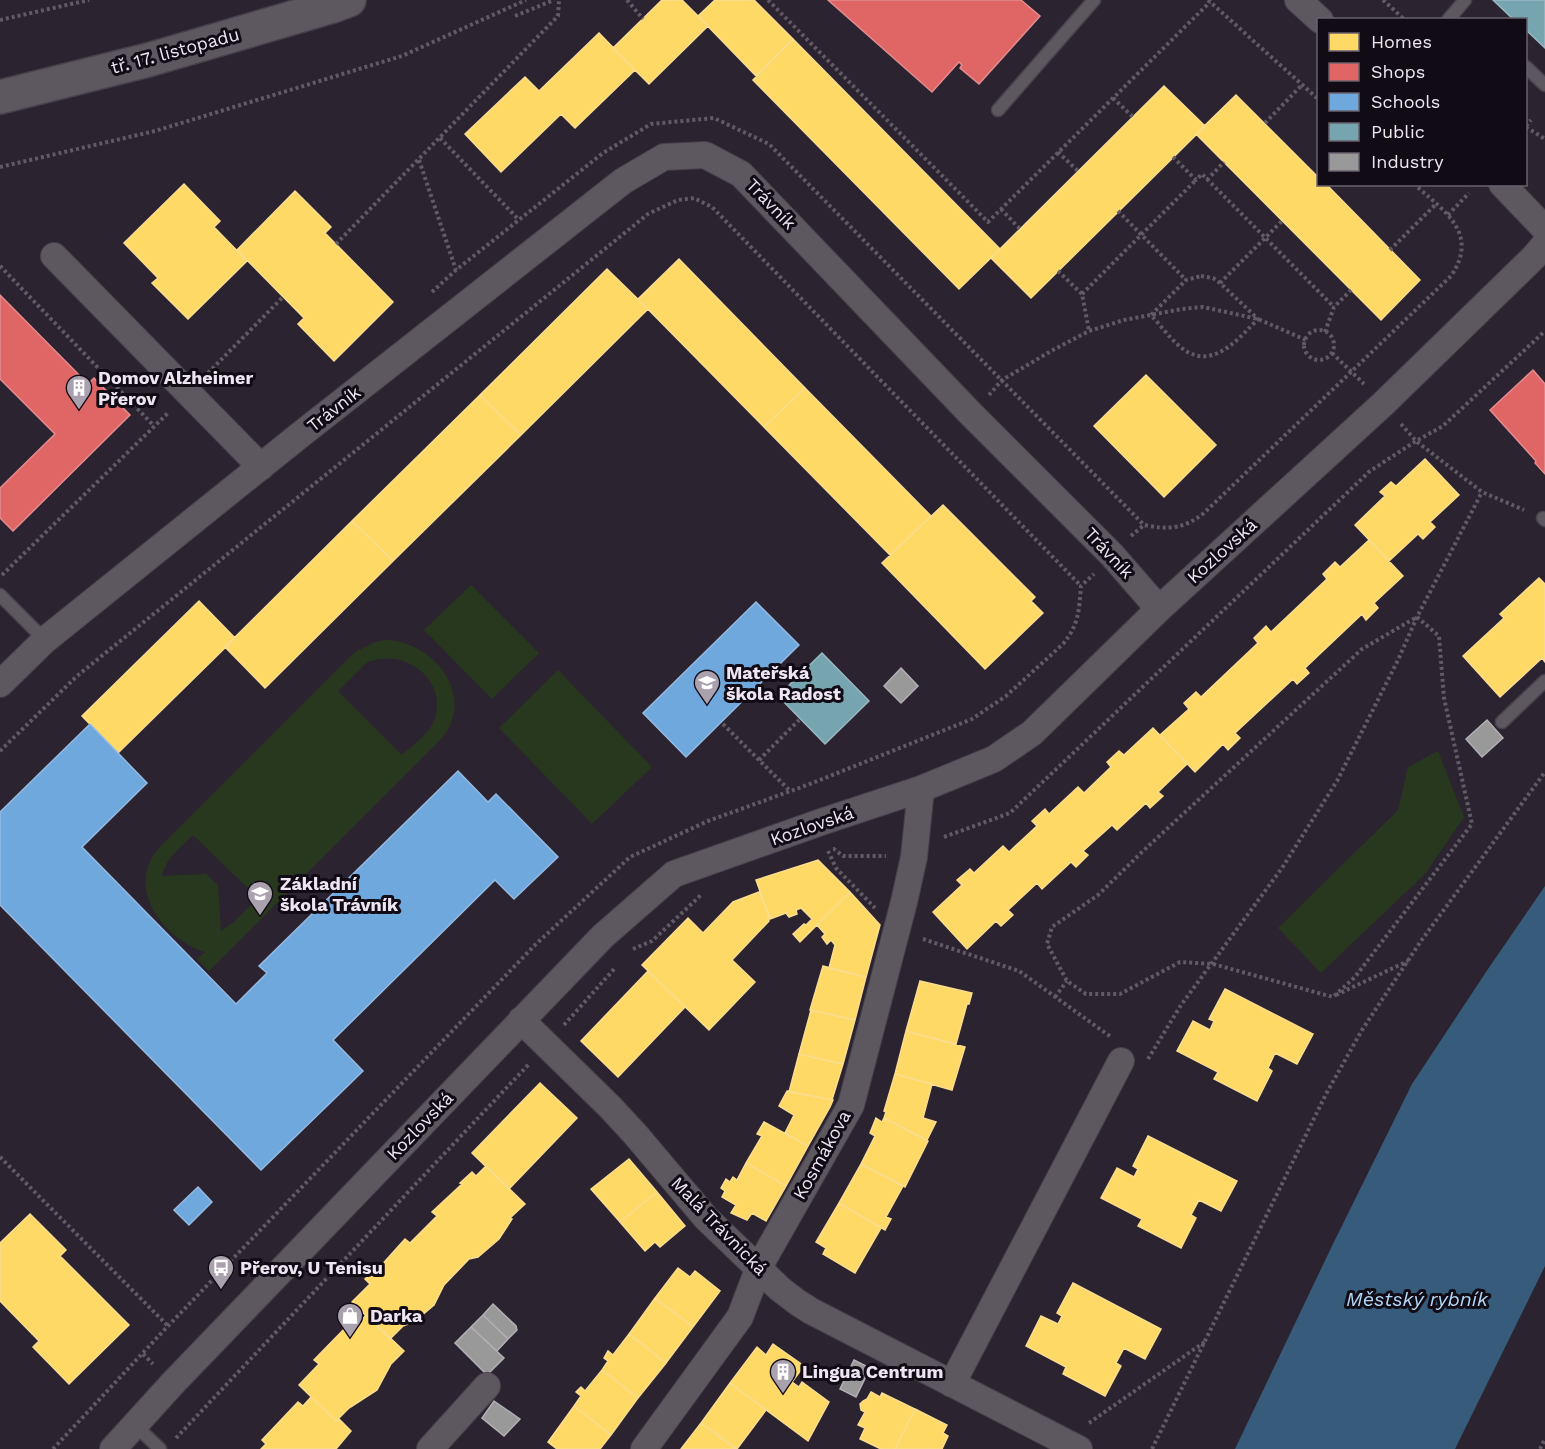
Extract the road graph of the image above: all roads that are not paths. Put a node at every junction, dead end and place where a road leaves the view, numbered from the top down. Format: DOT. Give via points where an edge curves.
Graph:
graph roads {
  1 [pos="349,0"];
  2 [pos="1094,0"];
  3 [pos="1298,0"];
  4 [pos="1458,2"];
  5 [pos="1318,18"];
  6 [pos="1449,18"];
  7 [pos="1527,68"];
  8 [pos="1545,85"];
  9 [pos="0,97"];
  10 [pos="998,110"];
  11 [pos="1504,186"];
  12 [pos="1545,229"];
  13 [pos="1539,255"];
  14 [pos="54,256"];
  15 [pos="261,467"];
  16 [pos="0,595"];
  17 [pos="1159,609"];
  18 [pos="45,640"];
  19 [pos="1545,681"];
  20 [pos="0,684"];
  21 [pos="1502,722"];
  22 [pos="921,789"];
  23 [pos="521,1020"];
  24 [pos="1129,1055"];
  25 [pos="759,1267"];
  26 [pos="952,1384"];
  27 [pos="487,1386"];
  28 [pos="135,1425"];
  29 [pos="1081,1438"];
  30 [pos="113,1449"];
  31 [pos="160,1449"];
  32 [pos="430,1449"];
  33 [pos="644,1449"];
  1 -- 9 [label="main road, tř. 17. listopadu" via="148,60"];
  2 -- 10 [label="lane"];
  3 -- 5 [label="street"];
  4 -- 6 [label="lane"];
  7 -- 8 [label="lane"];
  11 -- 12 [label="street"];
  13 -- 17 [label="street, Kozlovská"];
  14 -- 15 [label="street"];
  15 -- 17 [label="street, Trávník" via="623,181 664,158 705,155 741,174 1112,555"];
  15 -- 18 [label="street, Trávník"];
  16 -- 18 [label="lane"];
  17 -- 22 [label="street, Kozlovská" via="1032,733 994,759"];
  18 -- 20 [label="street, Trávník"];
  19 -- 21 [label="lane"];
  22 -- 23 [label="street, Kozlovská" via="674,874 603,936"];
  22 -- 25 [label="street, Kosmákova" via="914,857 904,902 850,1106"];
  23 -- 25 [label="street, Malá Trávnická" via="610,1107 706,1218"];
  23 -- 28 [label="street, Kozlovská"];
  24 -- 26 [label="street"];
  25 -- 26 [label="street, Malá Trávnická" via="797,1302"];
  25 -- 33 [label="street, Kosmákova" via="740,1317"];
  26 -- 29 [label="street, Malá Trávnická"];
  27 -- 32 [label="street"];
  28 -- 30 [label="street, Kozlovská"];
  28 -- 31 [label="lane"];
}
